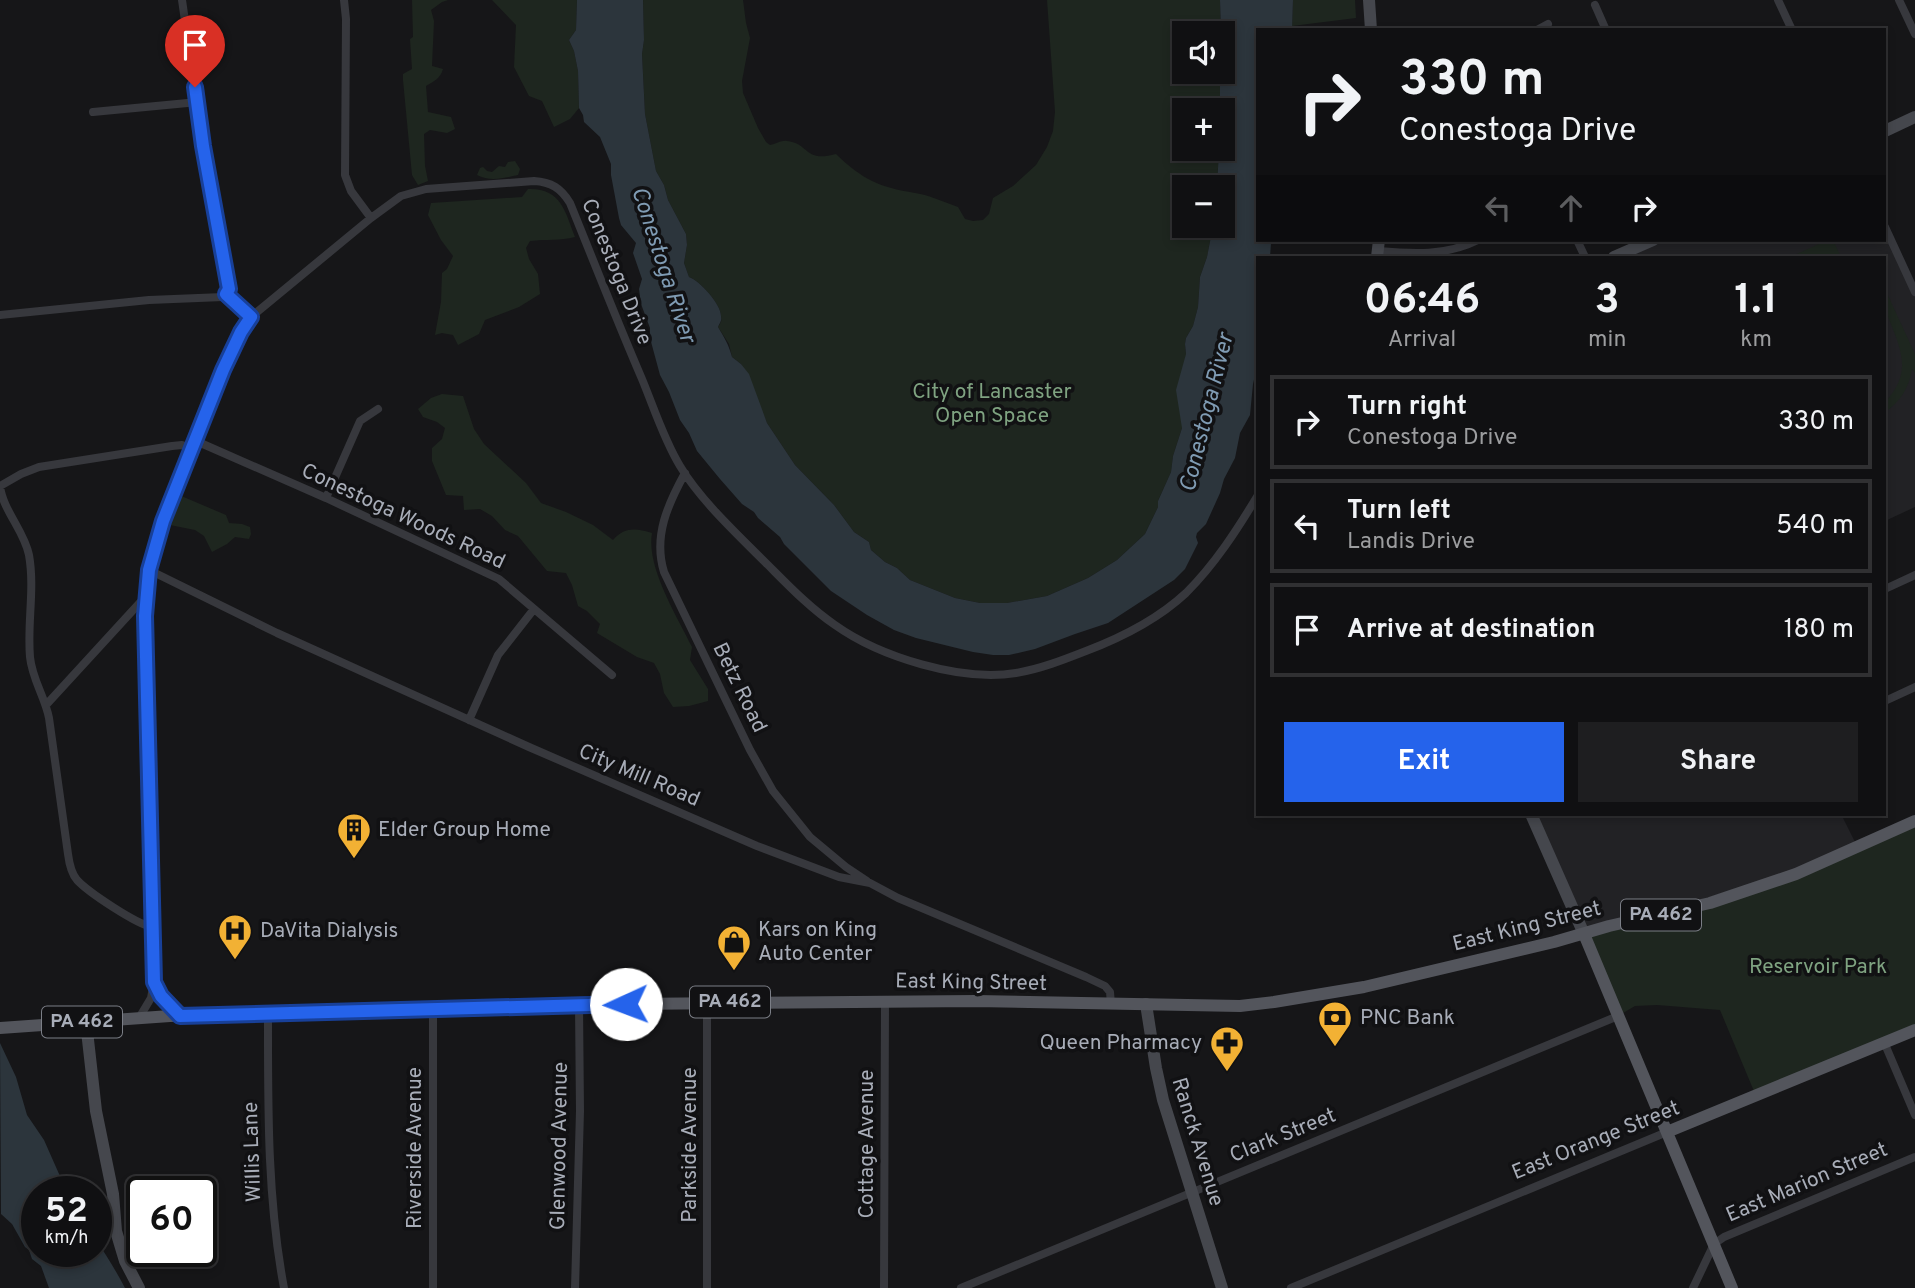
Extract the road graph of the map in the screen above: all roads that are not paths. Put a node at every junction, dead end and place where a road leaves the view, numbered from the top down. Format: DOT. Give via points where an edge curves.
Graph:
graph roads {
  1 [pos="182,0"];
  2 [pos="344,0"];
  3 [pos="1368,0"];
  4 [pos="1778,0"];
  5 [pos="1899,0"];
  6 [pos="1594,5"];
  7 [pos="1548,24"];
  8 [pos="1371,28"];
  9 [pos="1541,28"];
  10 [pos="1605,28"];
  11 [pos="1791,28"];
  12 [pos="1915,34"];
  13 [pos="198,102"];
  14 [pos="93,112"];
  15 [pos="1915,117"];
  16 [pos="1886,131"];
  17 [pos="371,218"];
  18 [pos="1886,229"];
  19 [pos="1473,242"];
  20 [pos="1648,242"];
  21 [pos="1378,249"];
  22 [pos="1616,256"];
  23 [pos="1915,292"];
  24 [pos="226,294"];
  25 [pos="0,315"];
  26 [pos="251,317"];
  27 [pos="378,409"];
  28 [pos="194,445"];
  29 [pos="685,473"];
  30 [pos="0,486"];
  31 [pos="326,498"];
  32 [pos="1256,498"];
  33 [pos="149,570"];
  34 [pos="1915,575"];
  35 [pos="1886,589"];
  36 [pos="146,596"];
  37 [pos="534,609"];
  38 [pos="612,675"];
  39 [pos="1915,687"];
  40 [pos="1886,701"];
  41 [pos="47,705"];
  42 [pos="469,720"];
  43 [pos="1532,816"];
  44 [pos="1915,821"];
  45 [pos="870,883"];
  46 [pos="152,927"];
  47 [pos="1584,934"];
  48 [pos="154,982"];
  49 [pos="885,1001"];
  50 [pos="707,1003"];
  51 [pos="1111,1004"];
  52 [pos="1146,1004"];
  53 [pos="579,1005"];
  54 [pos="433,1009"];
  55 [pos="268,1013"];
  56 [pos="180,1016"];
  57 [pos="1618,1016"];
  58 [pos="139,1018"];
  59 [pos="86,1022"];
  60 [pos="0,1028"];
  61 [pos="1915,1030"];
  62 [pos="1884,1042"];
  63 [pos="1915,1115"];
  64 [pos="1667,1132"];
  65 [pos="1915,1157"];
  66 [pos="1192,1192"];
  67 [pos="1714,1244"];
  68 [pos="139,1288"];
  69 [pos="284,1288"];
  70 [pos="433,1288"];
  71 [pos="575,1288"];
  72 [pos="707,1288"];
  73 [pos="884,1288"];
  74 [pos="961,1288"];
  75 [pos="1222,1288"];
  76 [pos="1291,1288"];
  77 [pos="1693,1288"];
  78 [pos="1732,1288"];
  1 -- 13 [label="street"];
  2 -- 17 [label="street" via="345,175"];
  3 -- 8 [label="street"];
  4 -- 11 [label="street"];
  5 -- 12 [label="street"];
  6 -- 10 [label="street"];
  7 -- 9 [label="street"];
  13 -- 14 [label="street"];
  13 -- 24 [label="street" via="229,289"];
  15 -- 16 [label="street"];
  17 -- 26 [label="street, Conestoga Drive"];
  17 -- 29 [label="street, Conestoga Drive" via="401,196 426,189 534,181 560,189 570,203"];
  18 -- 23 [label="street"];
  19 -- 21 [label="street" via="1436,253"];
  20 -- 22 [label="street"];
  24 -- 25 [label="street"];
  24 -- 26 [label="street"];
  26 -- 28 [label="street, Conestoga Drive" via="223,370"];
  27 -- 31 [label="street" via="360,421"];
  28 -- 30 [label="street, Conestoga Woods Road" via="40,467"];
  28 -- 31 [label="street, Conestoga Woods Road"];
  28 -- 33 [label="street, Conestoga Drive"];
  29 -- 32 [label="street, Conestoga Drive" via="754,551 835,625 912,661 979,674 1014,673 1051,664 1127,634 1158,615 1209,567"];
  29 -- 45 [label="street, Betz Road" via="660,535 664,572 773,791 818,844"];
  30 -- 41 [label="street, Conestoga Woods Road" via="28,552 30,657"];
  31 -- 37 [label="street, Conestoga Woods Road" via="499,579"];
  33 -- 36 [label="street, Conestoga Drive"];
  33 -- 42 [label="street, City Mill Road"];
  34 -- 35 [label="street"];
  36 -- 41 [label="street"];
  36 -- 46 [label="street, Conestoga Drive"];
  37 -- 38 [label="street, Conestoga Woods Road"];
  37 -- 42 [label="street" via="498,655"];
  39 -- 40 [label="street"];
  41 -- 46 [label="street, Conestoga Woods Road" via="73,874 91,891"];
  42 -- 45 [label="street, City Mill Road" via="757,846 839,877"];
  43 -- 47 [label="street"];
  44 -- 47 [label="main road, East King Street / PA 462" via="1759,888"];
  45 -- 51 [label="street, City Mill Road" via="1104,986"];
  46 -- 48 [label="street, Conestoga Drive"];
  47 -- 52 [label="main road, East King Street / PA 462" via="1364,987 1298,998 1227,1006"];
  47 -- 57 [label="main road"];
  48 -- 56 [label="street"];
  48 -- 58 [label="street, Conestoga Drive"];
  49 -- 50 [label="main road, East King Street / PA 462"];
  49 -- 51 [label="main road, East King Street / PA 462"];
  49 -- 73 [label="street, Cottage Avenue"];
  50 -- 53 [label="main road, East King Street / PA 462"];
  50 -- 72 [label="street, Parkside Avenue"];
  51 -- 52 [label="main road, East King Street / PA 462"];
  52 -- 66 [label="street, Ranck Avenue" via="1159,1083"];
  53 -- 54 [label="main road, East King Street / PA 462"];
  53 -- 71 [label="street, Glenwood Avenue"];
  54 -- 55 [label="main road, East King Street / PA 462"];
  54 -- 70 [label="street, Riverside Avenue"];
  55 -- 56 [label="main road, East King Street / PA 462"];
  55 -- 69 [label="street, Willis Lane" via="274,1217"];
  56 -- 58 [label="main road, East King Street / PA 462"];
  57 -- 64 [label="main road"];
  57 -- 66 [label="street, Clark Street"];
  58 -- 59 [label="main road, East King Street / PA 462"];
  59 -- 60 [label="main road, East King Street / PA 462"];
  59 -- 68 [label="street" via="116,1231"];
  61 -- 62 [label="main road, East Orange Street"];
  62 -- 63 [label="street"];
  62 -- 64 [label="main road, East Orange Street"];
  64 -- 67 [label="main road"];
  64 -- 76 [label="street, East Orange Street"];
  65 -- 67 [label="street, East Marion Street"];
  66 -- 74 [label="street, Clark Street"];
  66 -- 75 [label="street, Ranck Avenue"];
  67 -- 77 [label="street"];
  67 -- 78 [label="main road"];
}
